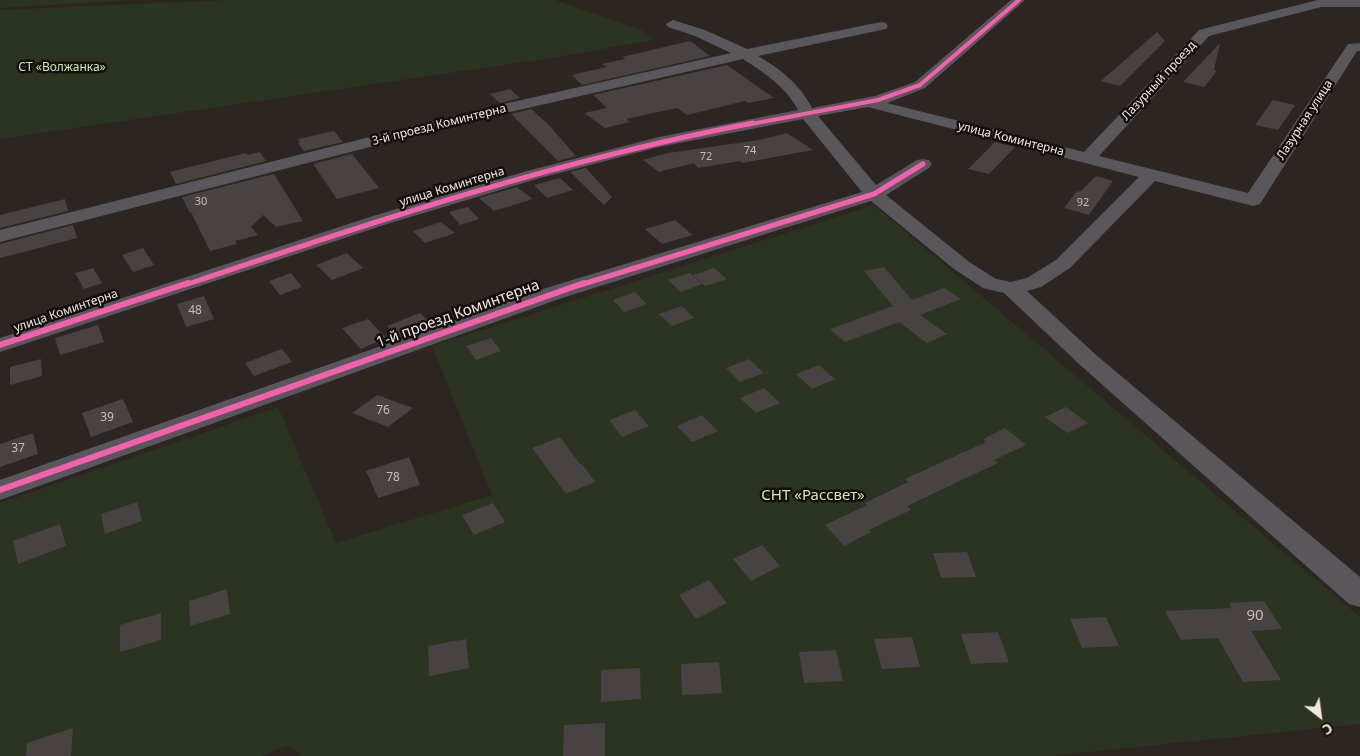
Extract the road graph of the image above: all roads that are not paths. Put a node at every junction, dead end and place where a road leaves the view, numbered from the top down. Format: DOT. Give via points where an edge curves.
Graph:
graph roads {
  1 [pos="1019,0"];
  2 [pos="1360,3"];
  3 [pos="673,24"];
  4 [pos="881,26"];
  5 [pos="1360,47"];
  6 [pos="745,54"];
  7 [pos="871,103"];
  8 [pos="807,113"];
  9 [pos="1088,158"];
  10 [pos="923,164"];
  11 [pos="1152,174"];
  12 [pos="874,194"];
  13 [pos="1253,200"];
  14 [pos="0,236"];
  15 [pos="1011,288"];
  16 [pos="0,345"];
  17 [pos="0,490"];
  18 [pos="1360,595"];
  1 -- 7 [label="street, улица Коминтерна" via="920,85"];
  2 -- 9 [label="street, Лазурный проезд" via="1322,3 1204,33"];
  3 -- 6 [label="street"];
  4 -- 6 [label="street, 3-й проезд Коминтерна"];
  5 -- 13 [label="street, Лазурная улица" via="1352,47"];
  6 -- 8 [label="street" via="772,71 798,95"];
  6 -- 14 [label="street, 3-й проезд Коминтерна" via="477,115"];
  7 -- 8 [label="street, улица Коминтерна"];
  7 -- 9 [label="street, улица Коминтерна"];
  8 -- 12 [label="street"];
  8 -- 16 [label="street, улица Коминтерна" via="612,153 460,195"];
  9 -- 11 [label="street, улица Коминтерна"];
  10 -- 12 [label="street, 1-й проезд Коминтерна"];
  11 -- 13 [label="street, улица Коминтерна"];
  11 -- 15 [label="street" via="1063,264 1034,283"];
  12 -- 15 [label="street" via="961,265 990,284"];
  12 -- 17 [label="street, 1-й проезд Коминтерна" via="554,293"];
  15 -- 18 [label="street" via="1087,359"];
}
